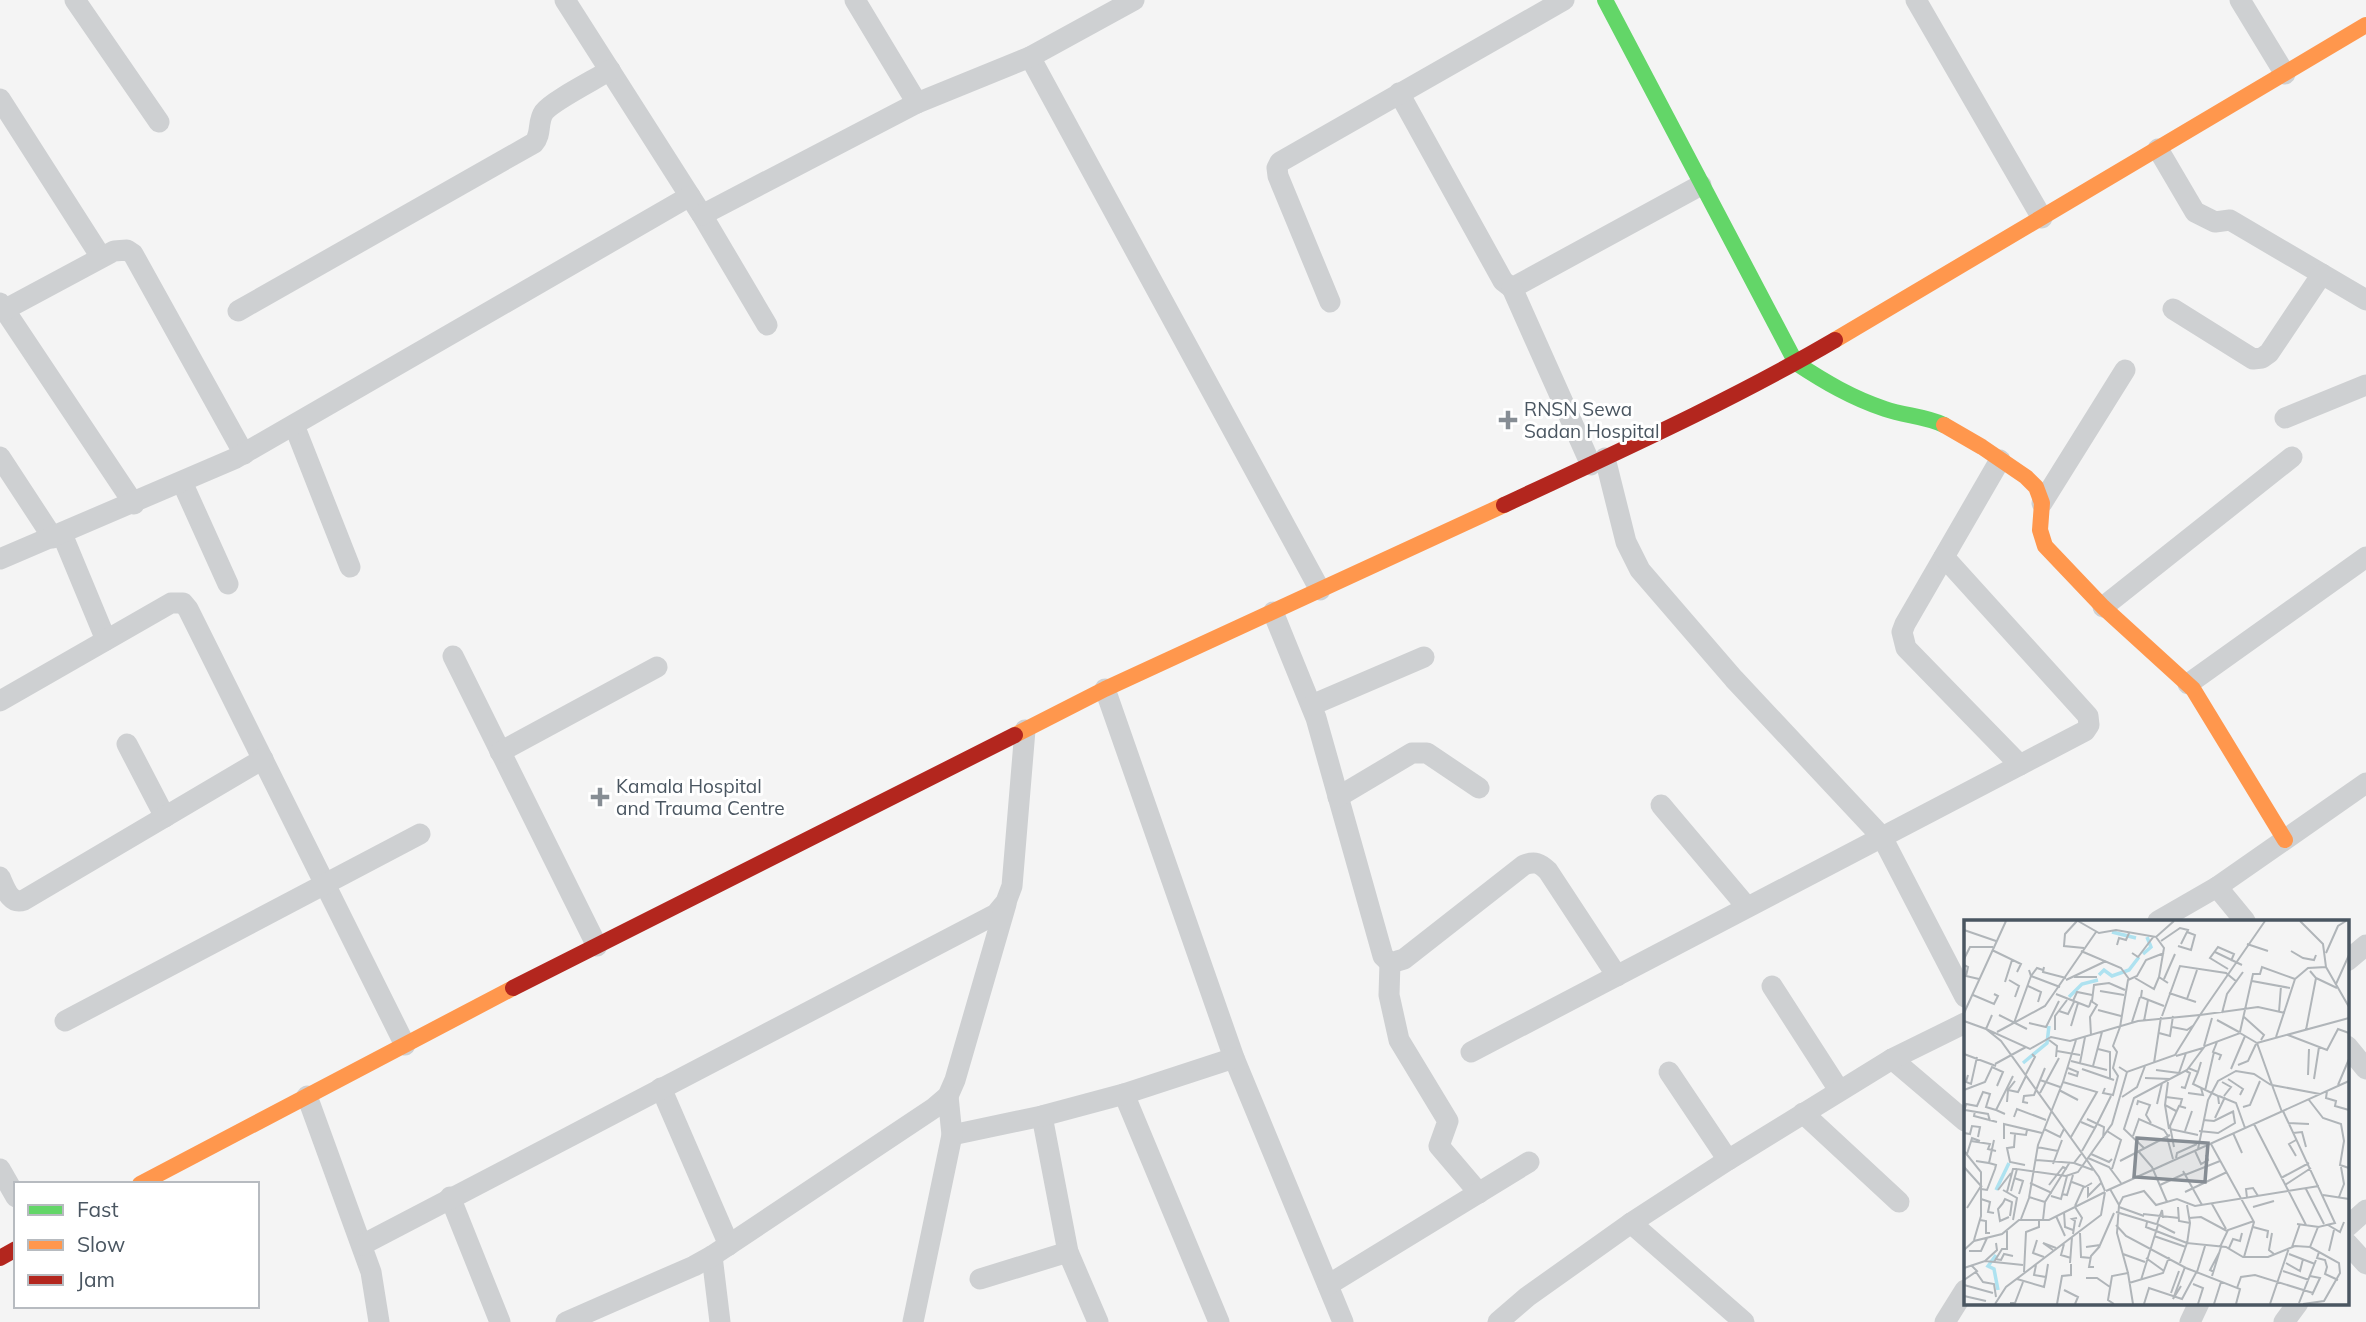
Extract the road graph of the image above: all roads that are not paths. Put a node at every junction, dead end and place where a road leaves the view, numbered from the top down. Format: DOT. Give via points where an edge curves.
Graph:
graph roads {
  1 [pos="75,0"];
  2 [pos="565,0"];
  3 [pos="855,0"];
  4 [pos="1134,0"];
  5 [pos="1564,0"];
  6 [pos="1605,0"];
  7 [pos="1916,0"];
  8 [pos="2240,0"];
  9 [pos="2366,25"];
  10 [pos="1030,57"];
  11 [pos="610,70"];
  12 [pos="2285,74"];
  13 [pos="1399,93"];
  14 [pos="0,99"];
  15 [pos="917,103"];
  16 [pos="159,122"];
  17 [pos="2158,149"];
  18 [pos="1701,185"];
  19 [pos="690,196"];
  20 [pos="702,215"];
  21 [pos="2042,218"];
  22 [pos="101,257"];
  23 [pos="2322,274"];
  24 [pos="1512,288"];
  25 [pos="2366,300"];
  26 [pos="1330,302"];
  27 [pos="2,306"];
  28 [pos="2173,309"];
  29 [pos="237,311"];
  30 [pos="767,325"];
  31 [pos="1796,363"];
  32 [pos="2124,370"];
  33 [pos="2366,386"];
  34 [pos="2285,418"];
  35 [pos="294,425"];
  36 [pos="244,454"];
  37 [pos="0,457"];
  38 [pos="2292,457"];
  39 [pos="2000,460"];
  40 [pos="1598,462"];
  41 [pos="182,482"];
  42 [pos="2042,503"];
  43 [pos="134,504"];
  44 [pos="58,536"];
  45 [pos="1944,557"];
  46 [pos="2366,557"];
  47 [pos="0,559"];
  48 [pos="351,567"];
  49 [pos="228,584"];
  50 [pos="1320,590"];
  51 [pos="2103,607"];
  52 [pos="1273,612"];
  53 [pos="106,640"];
  54 [pos="453,656"];
  55 [pos="1424,657"];
  56 [pos="657,667"];
  57 [pos="2188,684"];
  58 [pos="1105,689"];
  59 [pos="0,701"];
  60 [pos="1312,705"];
  61 [pos="1025,730"];
  62 [pos="127,744"];
  63 [pos="500,752"];
  64 [pos="263,759"];
  65 [pos="2020,765"];
  66 [pos="2366,783"];
  67 [pos="1479,788"];
  68 [pos="1338,797"];
  69 [pos="1661,805"];
  70 [pos="165,817"];
  71 [pos="421,834"];
  72 [pos="1882,837"];
  73 [pos="2285,840"];
  74 [pos="0,877"];
  75 [pos="325,884"];
  76 [pos="2217,887"];
  77 [pos="1006,902"];
  78 [pos="1747,907"];
  79 [pos="2160,920"];
  80 [pos="2244,920"];
  81 [pos="2366,945"];
  82 [pos="597,946"];
  83 [pos="2348,960"];
  84 [pos="1390,962"];
  85 [pos="1617,976"];
  86 [pos="1773,986"];
  87 [pos="1964,995"];
  88 [pos="65,1021"];
  89 [pos="1964,1023"];
  90 [pos="405,1045"];
  91 [pos="2348,1047"];
  92 [pos="1471,1052"];
  93 [pos="1234,1058"];
  94 [pos="1892,1059"];
  95 [pos="2366,1069"];
  96 [pos="1669,1072"];
  97 [pos="661,1088"];
  98 [pos="1839,1090"];
  99 [pos="1124,1094"];
  100 [pos="307,1096"];
  101 [pos="948,1096"];
  102 [pos="1802,1113"];
  103 [pos="1042,1116"];
  104 [pos="1964,1120"];
  105 [pos="952,1135"];
  106 [pos="1728,1160"];
  107 [pos="1529,1162"];
  108 [pos="0,1169"];
  109 [pos="144,1182"];
  110 [pos="14,1193"];
  111 [pos="1479,1193"];
  112 [pos="450,1197"];
  113 [pos="1899,1202"];
  114 [pos="2366,1210"];
  115 [pos="1631,1223"];
  116 [pos="2348,1226"];
  117 [pos="362,1245"];
  118 [pos="2348,1245"];
  119 [pos="720,1250"];
  120 [pos="1068,1252"];
  121 [pos="2366,1264"];
  122 [pos="980,1279"];
  123 [pos="1328,1286"];
  124 [pos="1964,1292"];
  125 [pos="2199,1304"];
  126 [pos="2297,1304"];
  127 [pos="379,1322"];
  128 [pos="500,1322"];
  129 [pos="566,1322"];
  130 [pos="720,1322"];
  131 [pos="913,1322"];
  132 [pos="1098,1322"];
  133 [pos="1219,1322"];
  134 [pos="1343,1322"];
  135 [pos="1498,1322"];
  136 [pos="1744,1322"];
  137 [pos="1945,1322"];
  138 [pos="2190,1322"];
  139 [pos="2284,1322"];
  1 -- 16 [label="street"];
  2 -- 11 [label="street"];
  3 -- 15 [label="street"];
  4 -- 10 [label="street"];
  5 -- 13 [label="street"];
  6 -- 18 [label="main road"];
  7 -- 21 [label="street"];
  8 -- 12 [label="street"];
  9 -- 12 [label="main road"];
  10 -- 15 [label="street"];
  10 -- 50 [label="street"];
  11 -- 19 [label="street"];
  11 -- 29 [label="street" via="548,107 534,143"];
  12 -- 17 [label="main road"];
  13 -- 24 [label="street" via="1503,281"];
  13 -- 26 [label="street" via="1286,157 1277,168"];
  14 -- 22 [label="street"];
  15 -- 20 [label="street"];
  17 -- 21 [label="main road"];
  17 -- 23 [label="street" via="2195,212 2215,222 2230,220"];
  18 -- 24 [label="street"];
  18 -- 31 [label="main road"];
  19 -- 20 [label="street"];
  19 -- 35 [label="street"];
  20 -- 30 [label="street"];
  21 -- 31 [label="main road"];
  22 -- 27 [label="street"];
  22 -- 36 [label="street" via="121,249 133,254"];
  23 -- 25 [label="street"];
  23 -- 28 [label="street" via="2262,358 2253,359"];
  24 -- 40 [label="street"];
  27 -- 43 [label="street"];
  31 -- 39 [label="main road" via="1859,399 1944,425"];
  31 -- 40 [label="main road"];
  32 -- 42 [label="street"];
  33 -- 34 [label="street"];
  35 -- 36 [label="street"];
  35 -- 48 [label="street"];
  36 -- 41 [label="street"];
  37 -- 44 [label="street"];
  38 -- 51 [label="street"];
  39 -- 42 [label="main road" via="2036,486"];
  39 -- 45 [label="street"];
  40 -- 50 [label="main road"];
  40 -- 72 [label="street" via="1640,570 1734,679"];
  41 -- 43 [label="street"];
  41 -- 49 [label="street"];
  42 -- 51 [label="main road" via="2040,530 2045,546"];
  43 -- 44 [label="street"];
  44 -- 47 [label="street"];
  44 -- 53 [label="street"];
  45 -- 65 [label="street" via="1905,624 1903,641"];
  45 -- 65 [label="street" via="2088,716 2085,731"];
  46 -- 57 [label="street"];
  50 -- 52 [label="main road"];
  51 -- 57 [label="main road"];
  52 -- 58 [label="main road"];
  52 -- 60 [label="street"];
  53 -- 59 [label="street"];
  53 -- 64 [label="street" via="171,603 183,603"];
  54 -- 63 [label="street"];
  55 -- 60 [label="street"];
  56 -- 63 [label="street"];
  57 -- 73 [label="main road"];
  58 -- 61 [label="main road"];
  58 -- 93 [label="street"];
  60 -- 68 [label="street"];
  61 -- 77 [label="street" via="1012,886"];
  61 -- 82 [label="main road"];
  62 -- 70 [label="street"];
  63 -- 82 [label="street"];
  64 -- 70 [label="street"];
  64 -- 75 [label="street"];
  65 -- 72 [label="street"];
  66 -- 73 [label="street"];
  67 -- 68 [label="street" via="1419,751"];
  68 -- 84 [label="street" via="1382,956"];
  69 -- 78 [label="street"];
  70 -- 74 [label="street" via="24,901 14,901"];
  71 -- 75 [label="street"];
  72 -- 78 [label="street"];
  72 -- 87 [label="street"];
  73 -- 76 [label="street"];
  75 -- 88 [label="street"];
  75 -- 90 [label="street"];
  76 -- 79 [label="street"];
  76 -- 80 [label="street"];
  77 -- 97 [label="street" via="996,914"];
  77 -- 101 [label="street"];
  78 -- 85 [label="street"];
  81 -- 83 [label="street"];
  82 -- 90 [label="main road"];
  84 -- 85 [label="street" via="1404,959 1532,862 1548,870"];
  84 -- 111 [label="street" via="1389,995 1399,1040 1448,1121 1438,1146"];
  85 -- 92 [label="street"];
  86 -- 98 [label="street"];
  89 -- 94 [label="street"];
  90 -- 100 [label="main road"];
  91 -- 95 [label="street"];
  93 -- 99 [label="street"];
  93 -- 123 [label="street"];
  94 -- 98 [label="street"];
  94 -- 104 [label="street"];
  96 -- 106 [label="street"];
  97 -- 112 [label="street"];
  97 -- 119 [label="street"];
  98 -- 102 [label="street"];
  99 -- 103 [label="street"];
  99 -- 133 [label="street"];
  100 -- 109 [label="main road"];
  100 -- 117 [label="street"];
  101 -- 105 [label="street"];
  101 -- 119 [label="street"];
  102 -- 106 [label="street"];
  102 -- 113 [label="street"];
  103 -- 105 [label="street"];
  103 -- 120 [label="street"];
  105 -- 131 [label="street"];
  106 -- 115 [label="street"];
  107 -- 111 [label="street"];
  108 -- 110 [label="street"];
  111 -- 123 [label="street"];
  112 -- 117 [label="street"];
  112 -- 128 [label="street"];
  114 -- 116 [label="street"];
  115 -- 135 [label="street"];
  115 -- 136 [label="street"];
  117 -- 127 [label="street"];
  118 -- 121 [label="street"];
  119 -- 129 [label="street"];
  119 -- 130 [label="street"];
  120 -- 122 [label="street"];
  120 -- 132 [label="street"];
  123 -- 134 [label="street"];
  124 -- 137 [label="street"];
  125 -- 138 [label="street"];
  126 -- 139 [label="street"];
}
